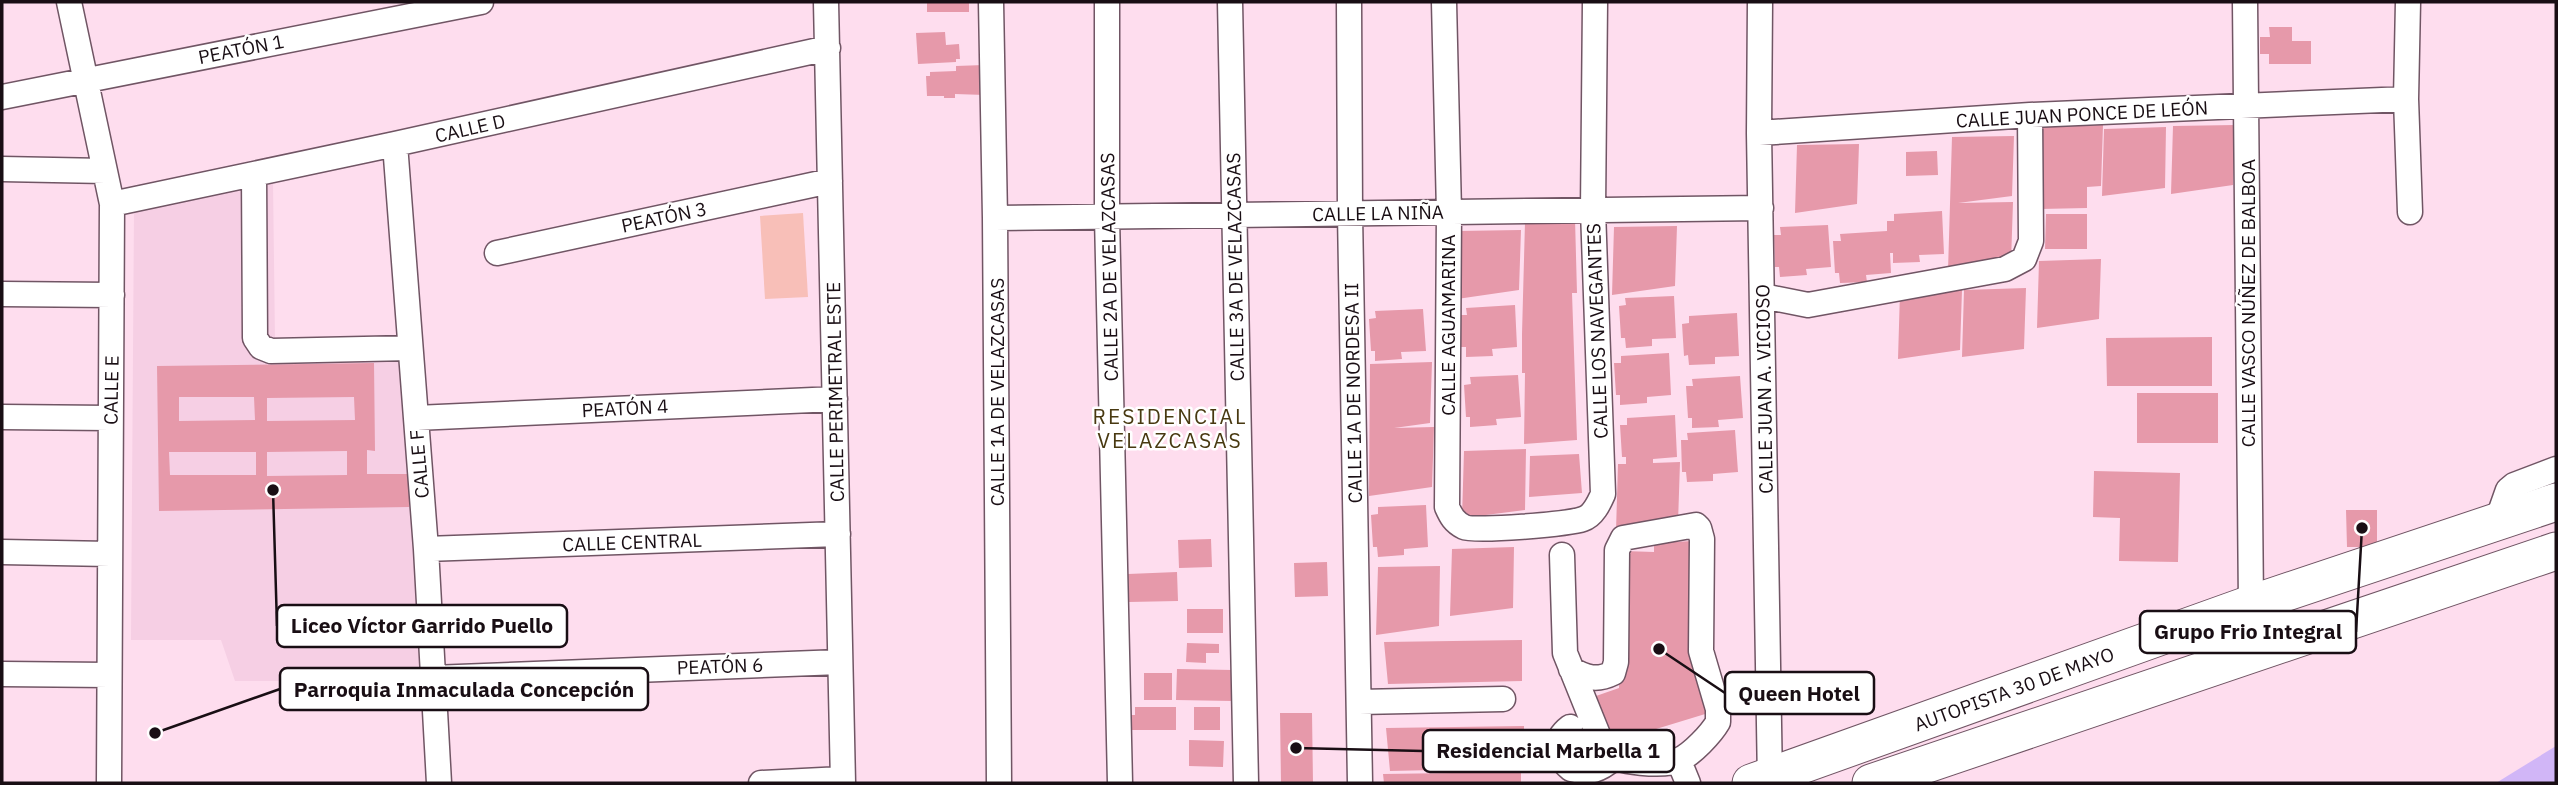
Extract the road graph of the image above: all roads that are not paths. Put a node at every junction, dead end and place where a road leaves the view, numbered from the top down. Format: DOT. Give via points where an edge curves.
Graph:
graph roads {
  1 [pos="69,2"];
  2 [pos="481,2"];
  3 [pos="826,2"];
  4 [pos="990,2"];
  5 [pos="1107,2"];
  6 [pos="1230,2"];
  7 [pos="1349,2"];
  8 [pos="1444,2"];
  9 [pos="1595,2"];
  10 [pos="1760,2"];
  11 [pos="2245,2"];
  12 [pos="2408,2"];
  13 [pos="828,48"];
  14 [pos="86,79"];
  15 [pos="2,97"];
  16 [pos="2406,99"];
  17 [pos="2247,105"];
  18 [pos="2030,115"];
  19 [pos="1759,133"];
  20 [pos="395,144"];
  21 [pos="2,169"];
  22 [pos="105,171"];
  23 [pos="254,174"];
  24 [pos="830,181"];
  25 [pos="112,204"];
  26 [pos="1761,208"];
  27 [pos="1594,210"];
  28 [pos="1449,212"];
  29 [pos="2410,212"];
  30 [pos="1350,214"];
  31 [pos="1234,215"];
  32 [pos="1107,217"];
  33 [pos="995,218"];
  34 [pos="498,253"];
  35 [pos="2,294"];
  36 [pos="112,295"];
  37 [pos="1763,296"];
  38 [pos="410,348"];
  39 [pos="835,399"];
  40 [pos="2,417"];
  41 [pos="110,418"];
  42 [pos="416,418"];
  43 [pos="2556,469"];
  44 [pos="2556,502"];
  45 [pos="1453,520"];
  46 [pos="2496,524"];
  47 [pos="838,534"];
  48 [pos="426,549"];
  49 [pos="2556,551"];
  50 [pos="2,552"];
  51 [pos="110,554"];
  52 [pos="1562,555"];
  53 [pos="2251,604"];
  54 [pos="840,662"];
  55 [pos="1571,669"];
  56 [pos="2,674"];
  57 [pos="109,675"];
  58 [pos="432,677"];
  59 [pos="1503,699"];
  60 [pos="1359,702"];
  61 [pos="1570,727"];
  62 [pos="1614,758"];
  63 [pos="1683,772"];
  64 [pos="843,781"];
  65 [pos="1763,781"];
  66 [pos="109,783"];
  67 [pos="439,783"];
  68 [pos="761,783"];
  69 [pos="999,783"];
  70 [pos="1120,783"];
  71 [pos="1246,783"];
  72 [pos="1360,783"];
  73 [pos="1871,783"];
  1 -- 14 [label="street, CALLE E"];
  2 -- 14 [label="street, PEATÓN 1"];
  3 -- 13 [label="street, CALLE PERIMETRAL ESTE"];
  4 -- 33 [label="street, CALLE 1A DE VELAZCASAS"];
  5 -- 32 [label="street, CALLE 2A DE VELAZCASAS"];
  6 -- 31 [label="street, CALLE 3A DE VELAZCASAS"];
  7 -- 30 [label="street, CALLE 1A DE NORDESA II"];
  8 -- 28 [label="street, CALLE AGUAMARINA"];
  9 -- 27 [label="street, CALLE LOS NAVEGANTES"];
  10 -- 19 [label="street, CALLE JUAN A. VICIOSO"];
  11 -- 17 [label="street, CALLE VASCO NÚÑEZ DE BALBOA"];
  12 -- 16 [label="street"];
  13 -- 20 [label="street, CALLE D"];
  13 -- 24 [label="street, CALLE PERIMETRAL ESTE"];
  14 -- 15 [label="street, PEATÓN 1"];
  14 -- 22 [label="street, CALLE E"];
  16 -- 17 [label="street, CALLE JUAN PONCE DE LEÓN"];
  16 -- 29 [label="street"];
  17 -- 18 [label="street, CALLE JUAN PONCE DE LEÓN"];
  17 -- 53 [label="street, CALLE VASCO NÚÑEZ DE BALBOA"];
  18 -- 19 [label="street, CALLE JUAN PONCE DE LEÓN"];
  18 -- 37 [label="street" via="2031,241 2024,259 2004,269 1808,305"];
  19 -- 26 [label="street, CALLE JUAN A. VICIOSO"];
  20 -- 23 [label="street, CALLE D"];
  20 -- 38 [label="street, CALLE F"];
  21 -- 22 [label="street"];
  22 -- 25 [label="street, CALLE E"];
  23 -- 25 [label="street, CALLE D"];
  23 -- 38 [label="street" via="256,338 261,347 271,351"];
  24 -- 34 [label="street, PEATÓN 3"];
  24 -- 39 [label="street, CALLE PERIMETRAL ESTE"];
  25 -- 36 [label="street, CALLE E"];
  26 -- 27 [label="street, CALLE LA NIÑA"];
  26 -- 37 [label="street, CALLE JUAN A. VICIOSO"];
  27 -- 28 [label="street, CALLE LA NIÑA"];
  27 -- 45 [label="street, CALLE LOS NAVEGANTES" via="1603,494 1584,519 1483,531"];
  28 -- 30 [label="street, CALLE LA NIÑA"];
  28 -- 45 [label="street, CALLE AGUAMARINA" via="1447,507"];
  30 -- 31 [label="street, CALLE LA NIÑA"];
  30 -- 60 [label="street, CALLE 1A DE NORDESA II"];
  31 -- 32 [label="street, CALLE LA NIÑA"];
  31 -- 71 [label="street, CALLE 3A DE VELAZCASAS"];
  32 -- 33 [label="street, CALLE LA NIÑA"];
  32 -- 70 [label="street, CALLE 2A DE VELAZCASAS"];
  33 -- 69 [label="street, CALLE 1A DE VELAZCASAS"];
  35 -- 36 [label="street"];
  36 -- 41 [label="street, CALLE E"];
  37 -- 65 [label="street, CALLE JUAN A. VICIOSO"];
  38 -- 42 [label="street, CALLE F"];
  39 -- 42 [label="street, PEATÓN 4"];
  39 -- 47 [label="street, CALLE PERIMETRAL ESTE"];
  40 -- 41 [label="street"];
  41 -- 51 [label="street, CALLE E"];
  42 -- 48 [label="street, CALLE F"];
  43 -- 46 [label="street" via="2508,489"];
  44 -- 46 [label="highway, AUTOPISTA 30 DE MAYO"];
  46 -- 53 [label="highway, AUTOPISTA 30 DE MAYO"];
  47 -- 48 [label="street, CALLE CENTRAL"];
  47 -- 54 [label="street, CALLE PERIMETRAL ESTE"];
  48 -- 58 [label="street, CALLE F"];
  49 -- 73 [label="highway"];
  50 -- 51 [label="street"];
  51 -- 57 [label="street, CALLE E"];
  52 -- 55 [label="street" via="1565,653"];
  53 -- 65 [label="highway, AUTOPISTA 30 DE MAYO"];
  54 -- 58 [label="street, PEATÓN 6"];
  54 -- 64 [label="street, CALLE PERIMETRAL ESTE"];
  55 -- 62 [label="street" via="1605,751"];
  55 -- 63 [label="street" via="1592,679 1613,673 1617,550 1623,538 1692,525 1699,528 1701,652 1718,722 1686,756"];
  56 -- 57 [label="street"];
  57 -- 66 [label="street, CALLE E"];
  58 -- 67 [label="street, CALLE F"];
  59 -- 60 [label="street"];
  60 -- 72 [label="street, CALLE 1A DE NORDESA II"];
  61 -- 62 [label="street" via="1557,742 1558,752 1571,769 1593,771"];
  62 -- 63 [label="street"];
  64 -- 68 [label="street"];
}
